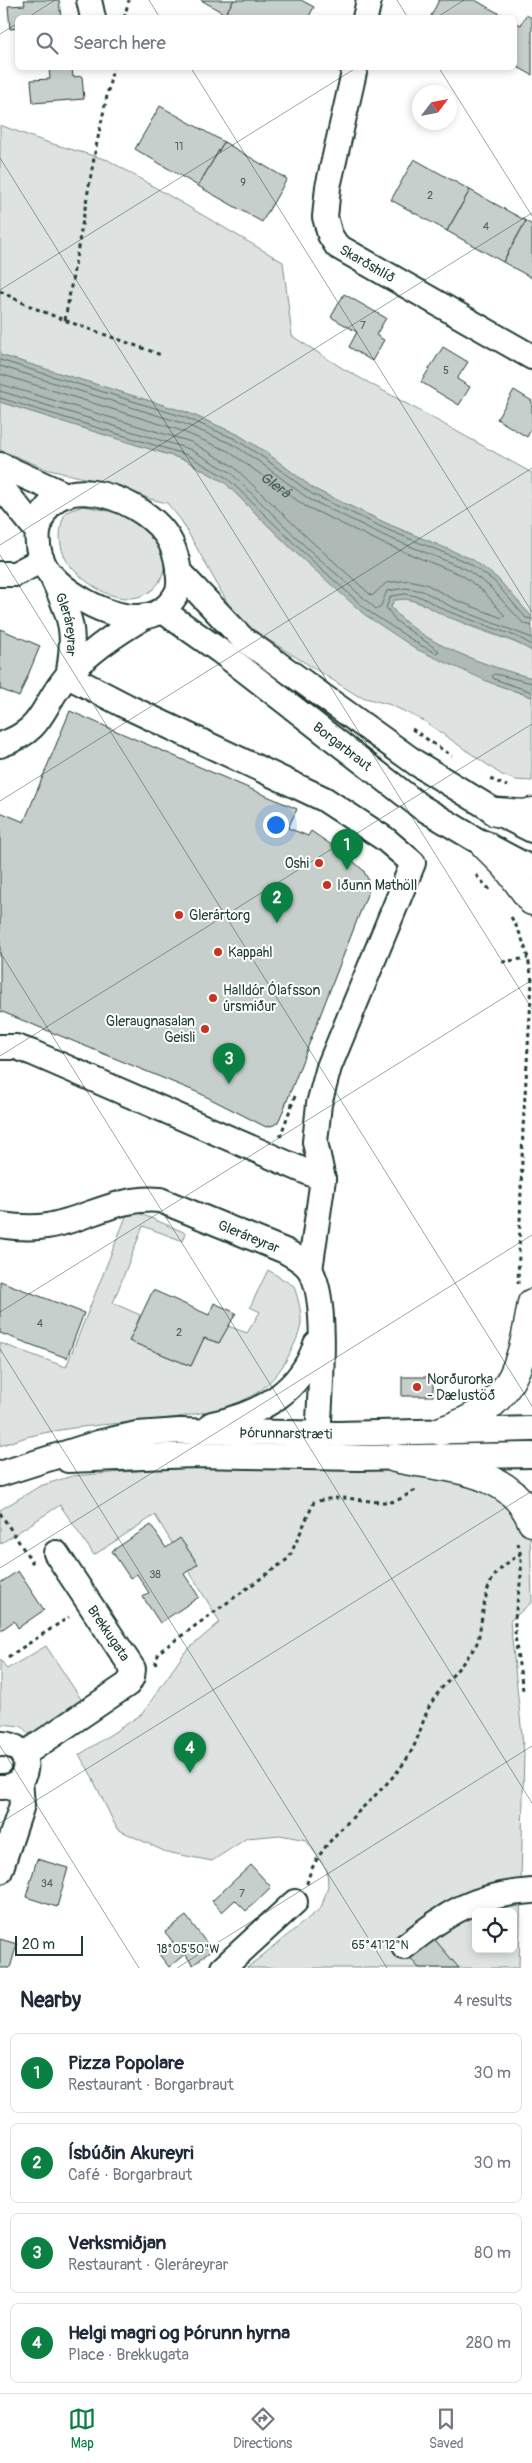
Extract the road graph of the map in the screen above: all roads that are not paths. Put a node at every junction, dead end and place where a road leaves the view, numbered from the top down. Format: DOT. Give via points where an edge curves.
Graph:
graph roads {
  1 [pos="89,0"];
  2 [pos="369,0"];
  3 [pos="92,15"];
  4 [pos="366,15"];
  5 [pos="355,70"];
  6 [pos="532,357"];
  7 [pos="0,465"];
  8 [pos="0,486"];
  9 [pos="66,495"];
  10 [pos="38,532"];
  11 [pos="47,568"];
  12 [pos="178,571"];
  13 [pos="0,574"];
  14 [pos="154,613"];
  15 [pos="68,676"];
  16 [pos="0,745"];
  17 [pos="496,812"];
  18 [pos="532,812"];
  19 [pos="532,830"];
  20 [pos="485,845"];
  21 [pos="532,869"];
  22 [pos="532,900"];
  23 [pos="0,1047"];
  24 [pos="323,1179"];
  25 [pos="0,1225"];
  26 [pos="310,1270"];
  27 [pos="525,1295"];
  28 [pos="322,1328"];
  29 [pos="532,1429"];
  30 [pos="180,1431"];
  31 [pos="442,1431"];
  32 [pos="318,1445"];
  33 [pos="532,1455"];
  34 [pos="395,1458"];
  35 [pos="46,1461"];
  36 [pos="0,1474"];
  37 [pos="523,1529"];
  38 [pos="56,1553"];
  39 [pos="0,1744"];
  40 [pos="23,1755"];
  41 [pos="10,1784"];
  42 [pos="0,1871"];
  43 [pos="532,1891"];
  44 [pos="295,1902"];
  45 [pos="404,1948"];
  46 [pos="223,1968"];
  1 -- 3 [label="street"];
  2 -- 4 [label="street"];
  5 -- 6 [label="street, Skarðshlíð" via="328,186 325,217 330,235 337,246"];
  7 -- 9 [label="street"];
  8 -- 10 [label="street"];
  9 -- 10 [label="street" via="48,507 40,519"];
  9 -- 12 [label="street" via="106,494 147,515 164,532 175,552"];
  10 -- 11 [label="street" via="36,545"];
  11 -- 13 [label="street"];
  11 -- 14 [label="street" via="70,592 94,607 114,613"];
  11 -- 15 [label="street, Gleráreyrar" via="70,614 72,654"];
  12 -- 14 [label="street" via="179,588 174,600"];
  12 -- 17 [label="street, Borgarbraut" via="242,638 416,763"];
  14 -- 15 [label="street, Gleráreyrar" via="106,641"];
  14 -- 20 [label="street, Borgarbraut" via="228,657 421,807"];
  15 -- 16 [label="street, Gleráreyrar" via="36,725 19,738"];
  15 -- 24 [label="street" via="324,799 385,839 413,863 329,1068 316,1135"];
  17 -- 18 [label="highway"];
  17 -- 19 [label="street, Borgarbraut"];
  20 -- 21 [label="street, Borgarbraut"];
  20 -- 22 [label="highway"];
  23 -- 24 [label="street" via="16,1047 33,1053"];
  24 -- 26 [label="street"];
  25 -- 26 [label="street, Gleráreyrar" via="20,1228 47,1226 127,1201 160,1200 285,1251"];
  26 -- 28 [label="street" via="320,1299"];
  27 -- 31 [label="highway" via="518,1364 503,1394 475,1418"];
  28 -- 30 [label="street" via="306,1369 283,1394 235,1420"];
  28 -- 32 [label="street"];
  29 -- 31 [label="street, Þórunnarstræti"];
  30 -- 32 [label="street, Þórunnarstræti"];
  30 -- 35 [label="street, Þórunnarstræti" via="137,1434 98,1442"];
  31 -- 32 [label="street, Þórunnarstræti"];
  32 -- 34 [label="street, Þórunnarstræti"];
  32 -- 35 [label="street, Þórunnarstræti" via="194,1455"];
  33 -- 34 [label="street, Þórunnarstræti"];
  34 -- 37 [label="highway" via="493,1479 518,1499"];
  35 -- 36 [label="street, Þórunnarstræti"];
  38 -- 40 [label="street, Brekkugata" via="132,1669 132,1677 128,1684 105,1701"];
  39 -- 40 [label="street" via="13,1745"];
  40 -- 41 [label="street" via="26,1768"];
  41 -- 42 [label="street" via="22,1804"];
  43 -- 45 [label="street" via="496,1895 465,1905 436,1922"];
  44 -- 46 [label="street"];
}
